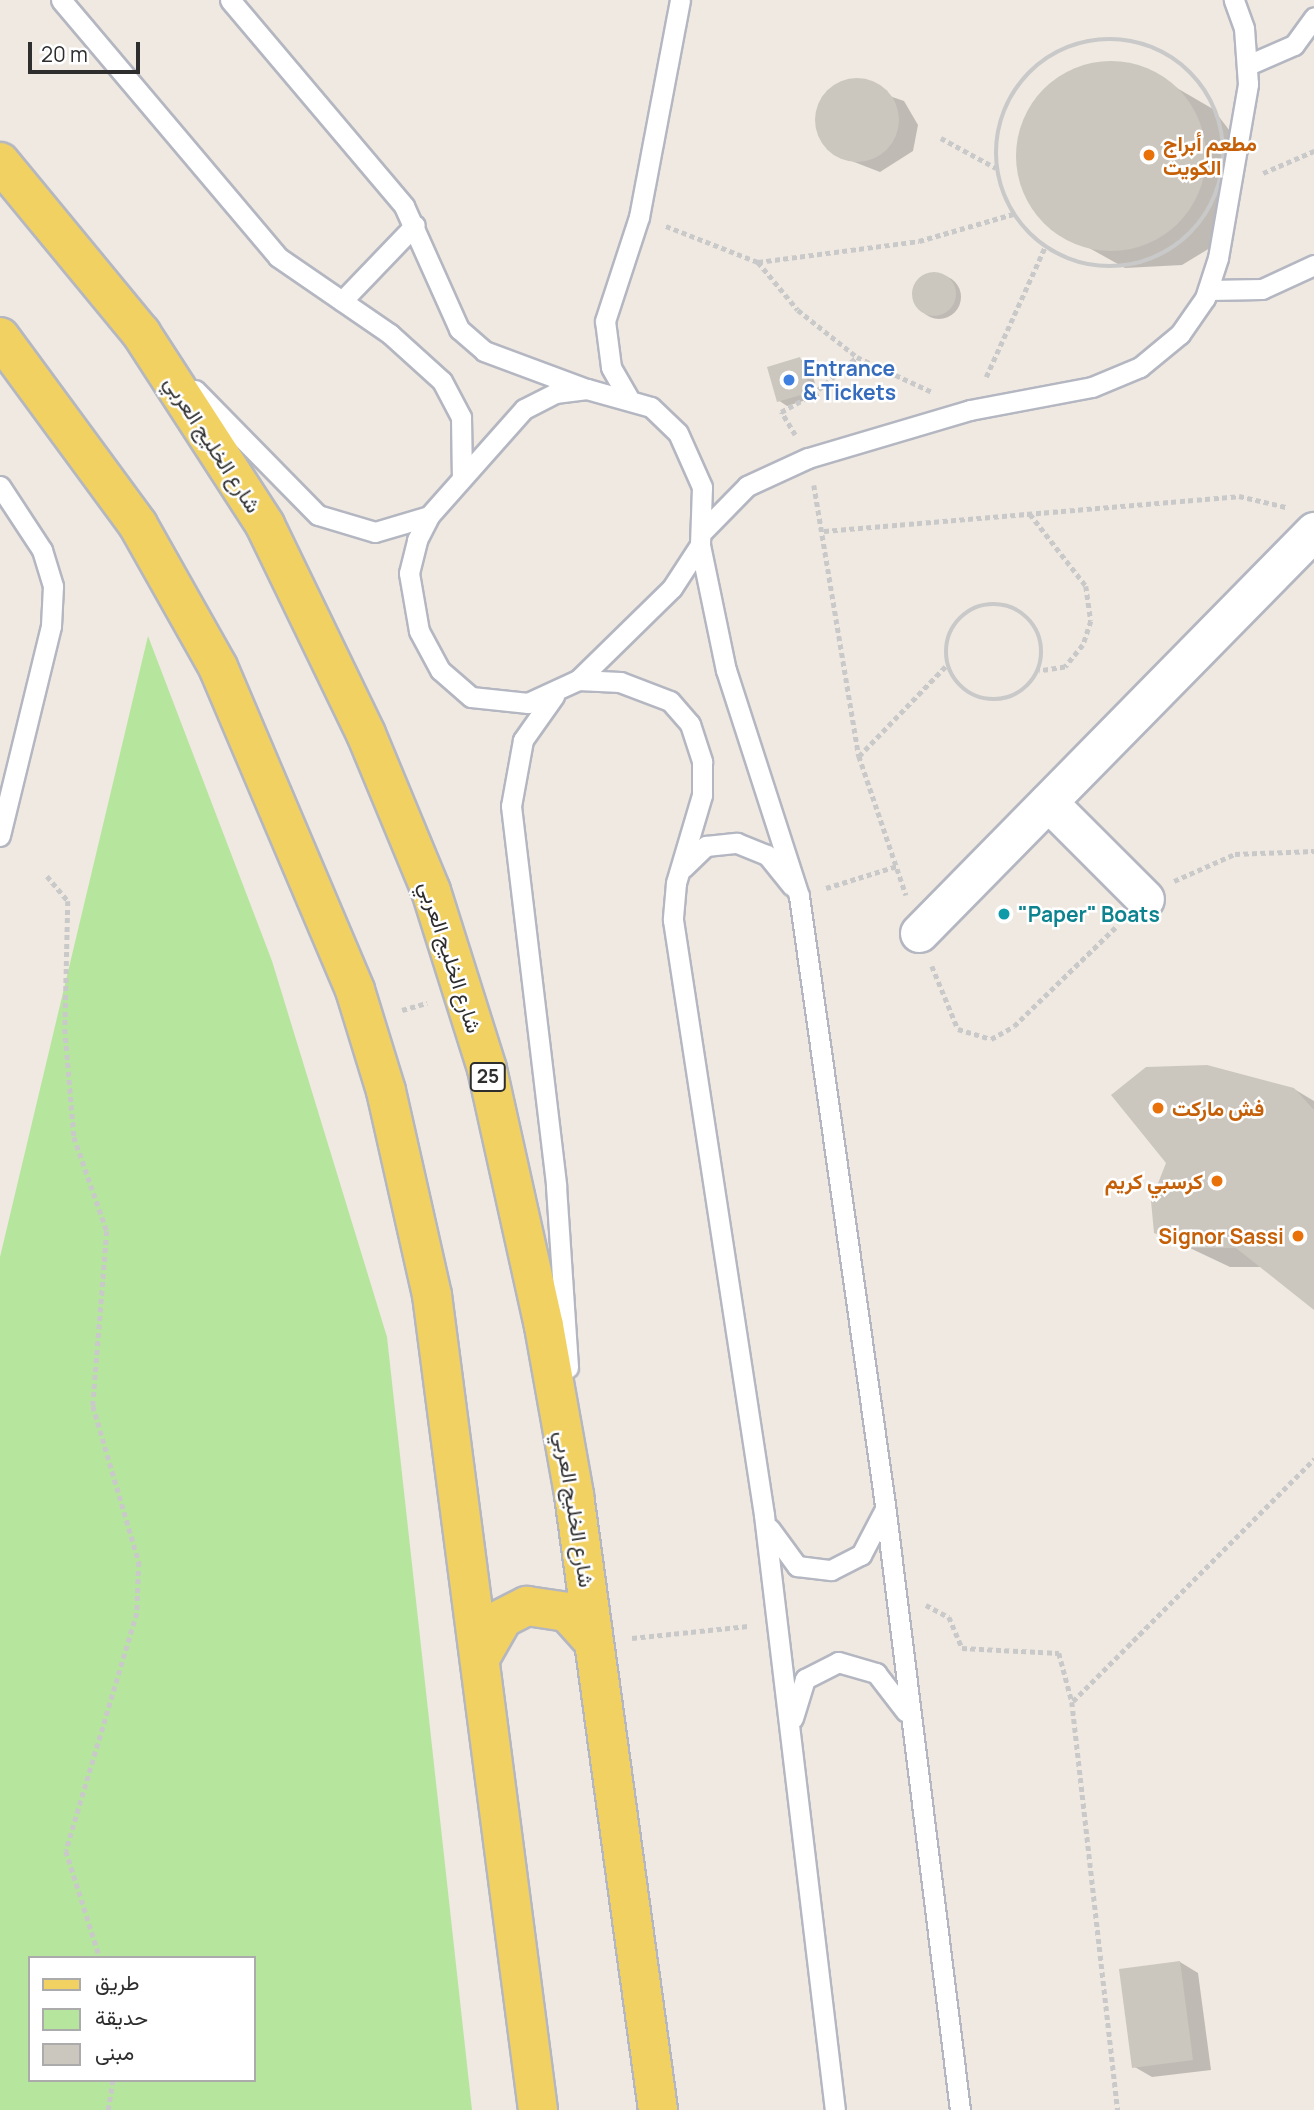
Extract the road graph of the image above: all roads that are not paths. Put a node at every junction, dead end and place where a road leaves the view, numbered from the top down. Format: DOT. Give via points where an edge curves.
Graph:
graph roads {
  1 [pos="61,0"];
  2 [pos="230,0"];
  3 [pos="680,0"];
  4 [pos="1234,0"];
  5 [pos="1314,17"];
  6 [pos="1248,65"];
  7 [pos="0,162"];
  8 [pos="415,225"];
  9 [pos="1314,265"];
  10 [pos="1208,290"];
  11 [pos="342,302"];
  12 [pos="141,332"];
  13 [pos="0,337"];
  14 [pos="587,389"];
  15 [pos="628,397"];
  16 [pos="462,478"];
  17 [pos="0,486"];
  18 [pos="429,516"];
  19 [pos="1308,521"];
  20 [pos="701,538"];
  21 [pos="578,680"];
  22 [pos="554,695"];
  23 [pos="1048,802"];
  24 [pos="0,836"];
  25 [pos="676,883"];
  26 [pos="799,896"];
  27 [pos="1145,899"];
  28 [pos="919,933"];
  29 [pos="574,1495"];
  30 [pos="885,1505"];
  31 [pos="764,1515"];
  32 [pos="594,1642"];
  33 [pos="483,1653"];
  34 [pos="911,1722"];
  35 [pos="790,1739"];
  36 [pos="538,2110"];
  37 [pos="658,2110"];
  38 [pos="835,2110"];
  39 [pos="960,2110"];
  1 -- 11 [label="lane" via="278,257"];
  2 -- 8 [label="lane"];
  3 -- 15 [label="lane" via="639,218 605,321 611,367"];
  4 -- 6 [label="lane"];
  5 -- 6 [label="lane" via="1294,45"];
  6 -- 10 [label="lane"];
  7 -- 12 [label="main road, شارع الخليج العربي / 25"];
  8 -- 11 [label="lane"];
  8 -- 14 [label="lane" via="459,330 484,351"];
  9 -- 10 [label="lane" via="1262,289"];
  10 -- 20 [label="lane" via="1180,334 1140,367 1067,395 970,410 808,458 747,486"];
  11 -- 16 [label="lane" via="414,353 452,394 465,443"];
  12 -- 18 [label="lane" via="318,515 375,532"];
  12 -- 29 [label="main road, شارع الخليج العربي / 25" via="265,525 402,815 465,992 518,1199"];
  13 -- 33 [label="main road" via="171,576 269,782 364,1021 412,1189"];
  14 -- 15 [label="lane"];
  14 -- 16 [label="lane" via="555,393 524,409"];
  15 -- 20 [label="lane" via="667,420 689,450 702,488"];
  16 -- 18 [label="lane"];
  17 -- 24 [label="lane" via="42,550 53,609"];
  18 -- 22 [label="lane" via="412,555 410,593 419,631 440,670 488,703"];
  19 -- 23 [label="street"];
  20 -- 21 [label="lane" via="672,588"];
  20 -- 26 [label="lane" via="726,670"];
  21 -- 22 [label="lane"];
  21 -- 25 [label="lane" via="648,690 670,701 690,724 702,762 702,795"];
  22 -- 29 [label="lane" via="523,740 510,806 556,1186"];
  23 -- 27 [label="street"];
  23 -- 28 [label="street"];
  25 -- 26 [label="lane" via="698,850 737,843 767,855"];
  25 -- 31 [label="lane" via="673,920"];
  26 -- 30 [label="lane"];
  29 -- 32 [label="main road, شارع الخليج العربي / 25"];
  30 -- 31 [label="lane" via="870,1545 831,1570 808,1570 787,1559"];
  30 -- 34 [label="lane"];
  31 -- 35 [label="lane"];
  32 -- 33 [label="main road" via="567,1612 527,1606 503,1618"];
  32 -- 37 [label="main road, شارع الخليج العربي / 25"];
  33 -- 36 [label="main road"];
  34 -- 35 [label="lane" via="876,1673 838,1662 805,1679"];
  34 -- 39 [label="lane"];
  35 -- 38 [label="lane"];
}
